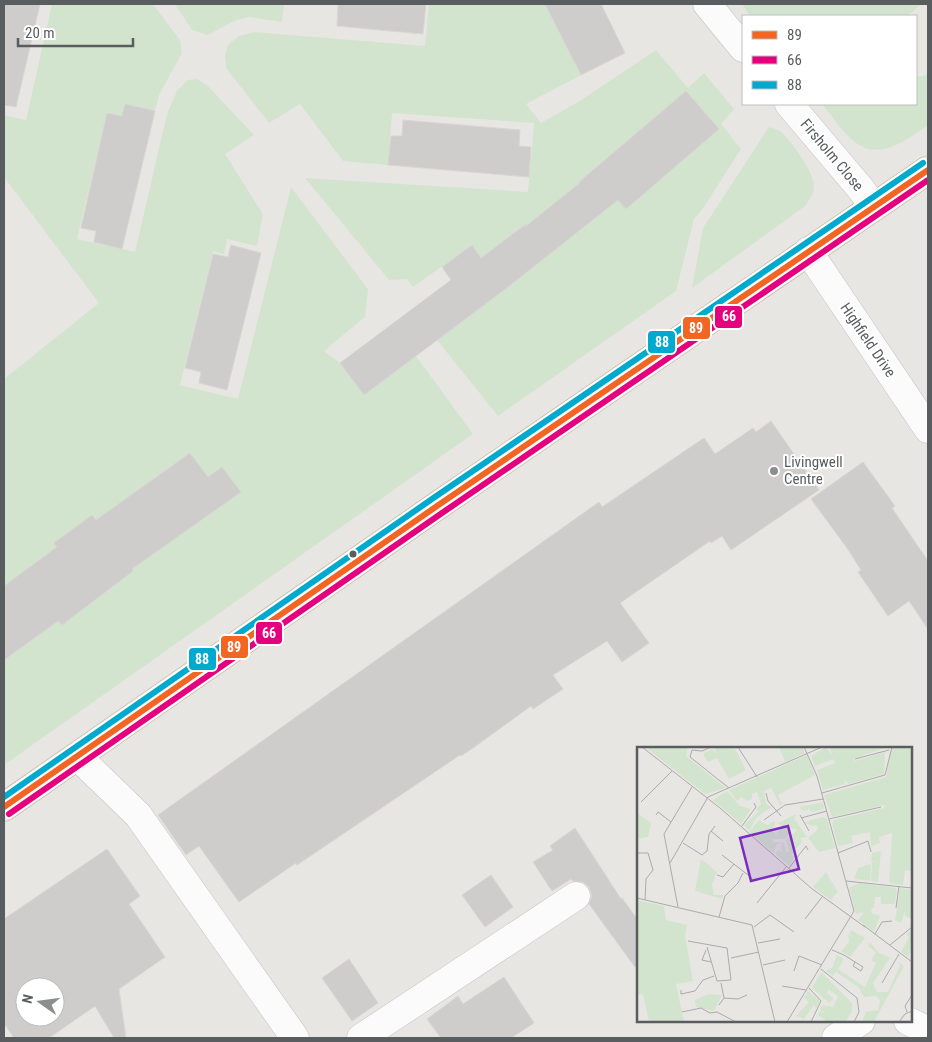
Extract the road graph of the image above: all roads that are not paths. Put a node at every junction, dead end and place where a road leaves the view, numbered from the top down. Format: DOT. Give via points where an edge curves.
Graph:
graph roads {
  1 [pos="707,4"];
  2 [pos="742,47"];
  3 [pos="790,105"];
  4 [pos="928,170"];
  5 [pos="874,208"];
  6 [pos="808,251"];
  7 [pos="928,428"];
  8 [pos="78,757"];
  9 [pos="4,807"];
  10 [pos="576,896"];
  11 [pos="860,1022"];
  12 [pos="295,1038"];
  13 [pos="361,1038"];
  14 [pos="836,1038"];
  1 -- 2 [label="street"];
  3 -- 5 [label="street, Firsholm Close"];
  4 -- 5 [label="highway"];
  5 -- 6 [label="highway"];
  6 -- 7 [label="street, Highfield Drive"];
  6 -- 8 [label="highway"];
  8 -- 9 [label="highway"];
  8 -- 12 [label="street" via="138,815"];
  10 -- 13 [label="street"];
  11 -- 14 [label="street"];
}
